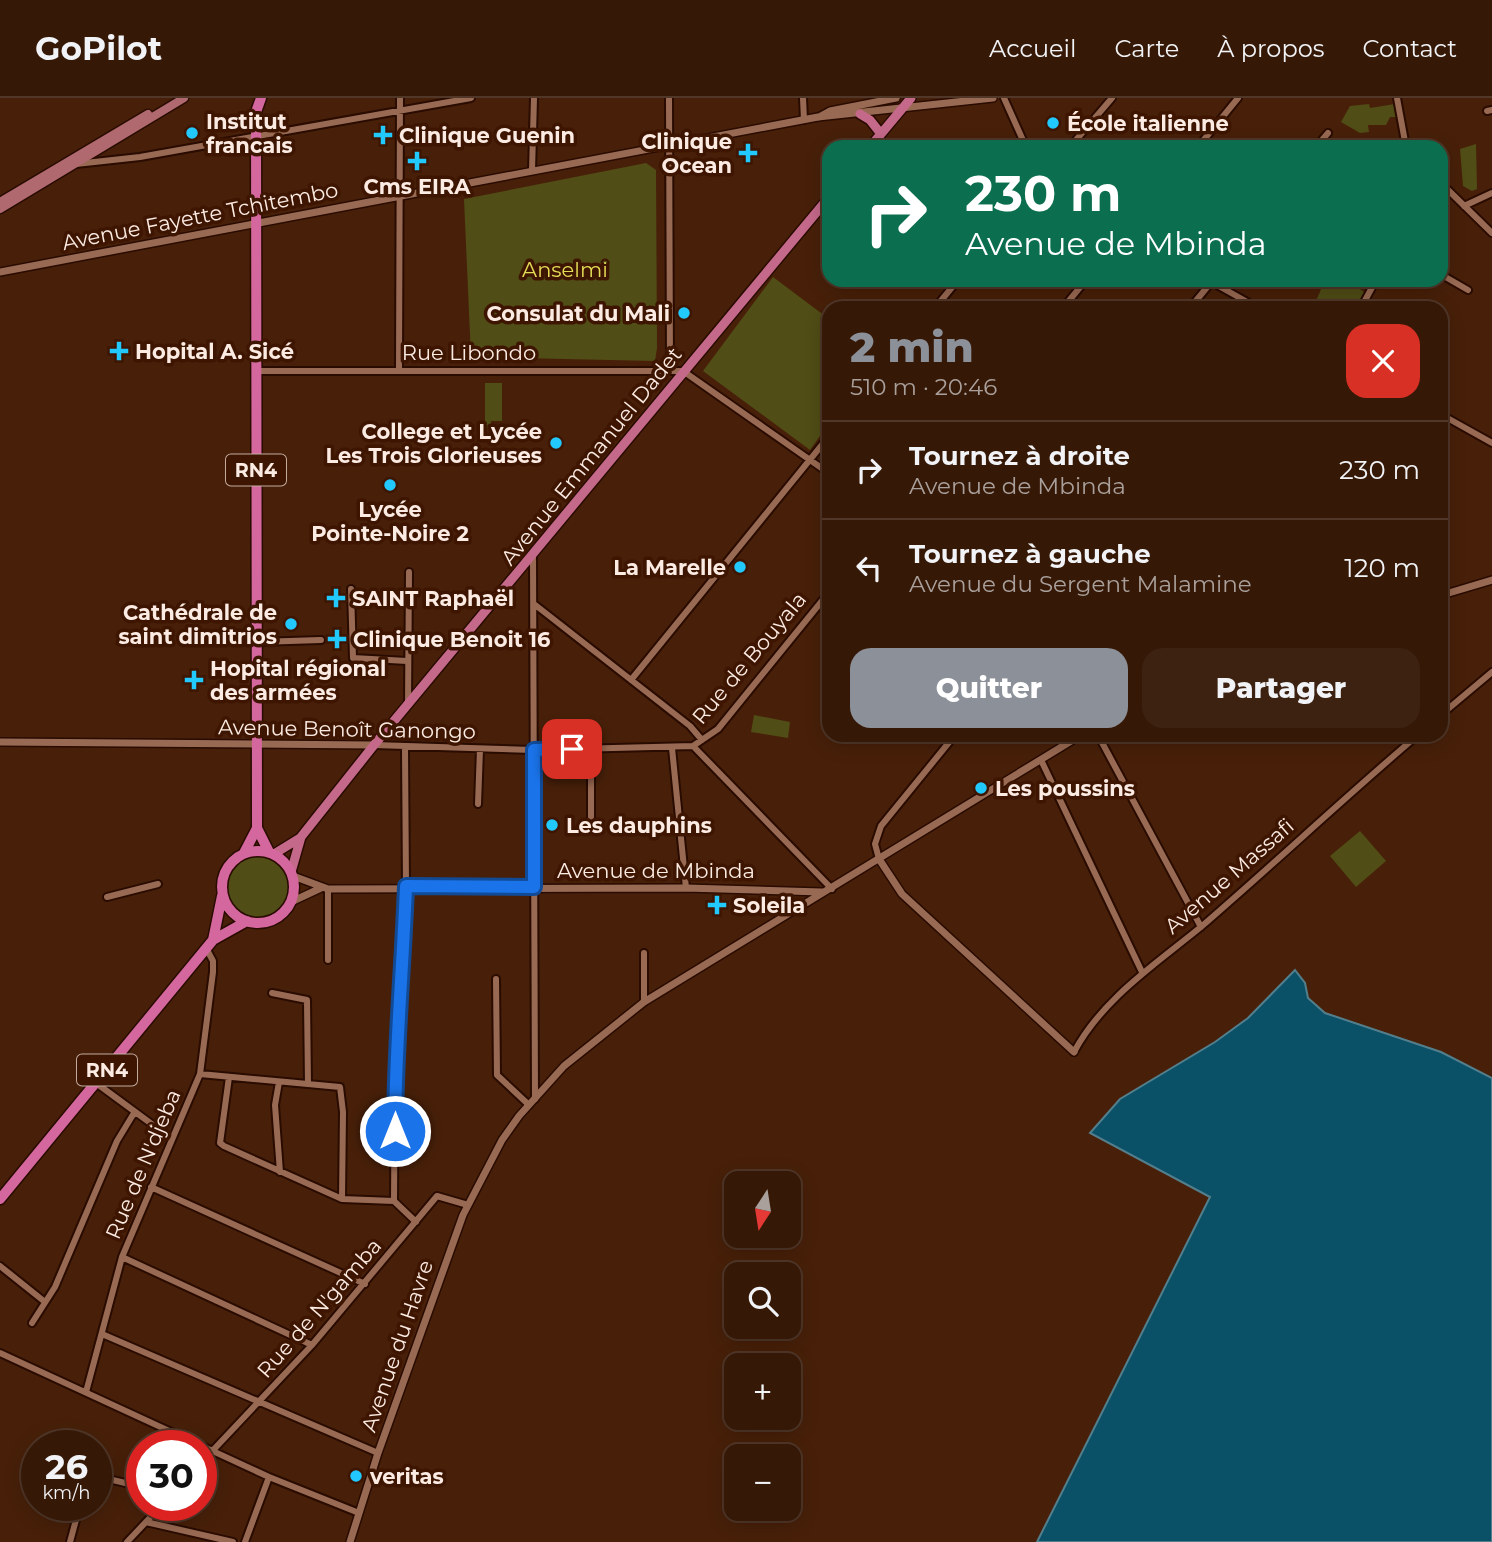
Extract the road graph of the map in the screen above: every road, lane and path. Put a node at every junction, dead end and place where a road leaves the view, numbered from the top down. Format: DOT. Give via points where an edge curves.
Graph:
graph roads {
  1 [pos="175,98"];
  2 [pos="184,98"];
  3 [pos="251,98"];
  4 [pos="261,98"];
  5 [pos="400,98"];
  6 [pos="471,98"];
  7 [pos="534,98"];
  8 [pos="669,98"];
  9 [pos="803,98"];
  10 [pos="895,98"];
  11 [pos="911,98"];
  12 [pos="993,98"];
  13 [pos="1004,98"];
  14 [pos="1112,98"];
  15 [pos="1238,98"];
  16 [pos="1397,98"];
  17 [pos="904,110"];
  18 [pos="256,112"];
  19 [pos="400,112"];
  20 [pos="860,114"];
  21 [pos="818,117"];
  22 [pos="804,120"];
  23 [pos="1328,133"];
  24 [pos="881,134"];
  25 [pos="256,137"];
  26 [pos="876,140"];
  27 [pos="1023,140"];
  28 [pos="1076,140"];
  29 [pos="1204,140"];
  30 [pos="1322,140"];
  31 [pos="1405,140"];
  32 [pos="670,146"];
  33 [pos="73,164"];
  34 [pos="532,171"];
  35 [pos="1448,190"];
  36 [pos="1492,193"];
  37 [pos="400,196"];
  38 [pos="0,202"];
  39 [pos="822,205"];
  40 [pos="1464,206"];
  41 [pos="0,209"];
  42 [pos="256,223"];
  43 [pos="1492,233"];
  44 [pos="0,272"];
  45 [pos="1448,278"];
  46 [pos="952,287"];
  47 [pos="1081,287"];
  48 [pos="1206,287"];
  49 [pos="1221,287"];
  50 [pos="1468,290"];
  51 [pos="941,301"];
  52 [pos="1069,301"];
  53 [pos="1195,301"];
  54 [pos="1246,301"];
  55 [pos="399,369"];
  56 [pos="254,370"];
  57 [pos="670,370"];
  58 [pos="683,371"];
  59 [pos="1448,418"];
  60 [pos="1492,443"];
  61 [pos="822,444"];
  62 [pos="808,460"];
  63 [pos="822,469"];
  64 [pos="533,554"];
  65 [pos="409,572"];
  66 [pos="1492,580"];
  67 [pos="351,589"];
  68 [pos="1448,593"];
  69 [pos="822,601"];
  70 [pos="534,604"];
  71 [pos="321,640"];
  72 [pos="258,642"];
  73 [pos="407,661"];
  74 [pos="1492,672"];
  75 [pos="631,680"];
  76 [pos="408,704"];
  77 [pos="1448,710"];
  78 [pos="702,740"];
  79 [pos="0,742"];
  80 [pos="258,742"];
  81 [pos="949,742"];
  82 [pos="1070,742"];
  83 [pos="1102,742"];
  84 [pos="1410,742"];
  85 [pos="374,745"];
  86 [pos="693,746"];
  87 [pos="405,748"];
  88 [pos="672,748"];
  89 [pos="480,749"];
  90 [pos="591,749"];
  91 [pos="534,750"];
  92 [pos="1041,760"];
  93 [pos="478,804"];
  94 [pos="592,817"];
  95 [pos="257,828"];
  96 [pos="301,837"];
  97 [pos="244,853"];
  98 [pos="271,853"];
  99 [pos="879,859"];
  100 [pos="292,874"];
  101 [pos="158,884"];
  102 [pos="406,886"];
  103 [pos="534,887"];
  104 [pos="324,888"];
  105 [pos="686,888"];
  106 [pos="832,889"];
  107 [pos="822,892"];
  108 [pos="223,893"];
  109 [pos="107,897"];
  110 [pos="291,902"];
  111 [pos="247,921"];
  112 [pos="1201,927"];
  113 [pos="209,944"];
  114 [pos="644,953"];
  115 [pos="328,960"];
  116 [pos="1142,972"];
  117 [pos="496,979"];
  118 [pos="272,993"];
  119 [pos="644,1002"];
  120 [pos="1074,1052"];
  121 [pos="200,1074"];
  122 [pos="229,1077"];
  123 [pos="279,1082"];
  124 [pos="96,1083"];
  125 [pos="308,1084"];
  126 [pos="532,1102"];
  127 [pos="134,1113"];
  128 [pos="172,1139"];
  129 [pos="280,1172"];
  130 [pos="152,1187"];
  131 [pos="0,1199"];
  132 [pos="342,1199"];
  133 [pos="394,1201"];
  134 [pos="468,1205"];
  135 [pos="416,1222"];
  136 [pos="122,1257"];
  137 [pos="0,1266"];
  138 [pos="365,1284"];
  139 [pos="45,1301"];
  140 [pos="32,1323"];
  141 [pos="102,1334"];
  142 [pos="312,1345"];
  143 [pos="0,1353"];
  144 [pos="86,1392"];
  145 [pos="260,1402"];
  146 [pos="168,1430"];
  147 [pos="217,1447"];
  148 [pos="217,1453"];
  149 [pos="378,1453"];
  150 [pos="269,1477"];
  151 [pos="359,1513"];
  152 [pos="75,1521"];
  153 [pos="146,1522"];
  154 [pos="70,1542"];
  155 [pos="127,1542"];
  156 [pos="233,1542"];
  157 [pos="245,1542"];
  158 [pos="350,1542"];
  1 -- 38 [label="main road"];
  2 -- 33 [label="main road"];
  3 -- 18 [label="highway, RN4"];
  4 -- 18 [label="highway, RN4"];
  5 -- 19 [label="street"];
  6 -- 19 [label="street"];
  7 -- 34 [label="street"];
  8 -- 32 [label="street"];
  9 -- 22 [label="street"];
  10 -- 21 [label="street, Avenue Fayette Tchitembo"];
  11 -- 17 [label="main road"];
  12 -- 17 [label="street, Avenue Fayette Tchitembo"];
  13 -- 27 [label="street"];
  14 -- 28 [label="street"];
  15 -- 29 [label="street"];
  16 -- 31 [label="street"];
  17 -- 20 [label="street, Avenue Fayette Tchitembo"];
  17 -- 24 [label="main road"];
  18 -- 25 [label="highway, RN4"];
  19 -- 25 [label="street"];
  19 -- 37 [label="street"];
  20 -- 21 [label="street, Avenue Fayette Tchitembo"];
  20 -- 24 [label="main road"];
  21 -- 22 [label="street, Avenue Fayette Tchitembo"];
  22 -- 32 [label="street, Avenue Fayette Tchitembo"];
  23 -- 30 [label="street"];
  24 -- 26 [label="main road"];
  25 -- 33 [label="street" via="141,158"];
  25 -- 42 [label="highway, RN4"];
  32 -- 34 [label="street, Avenue Fayette Tchitembo"];
  32 -- 57 [label="street"];
  33 -- 41 [label="main road"];
  34 -- 37 [label="street, Avenue Fayette Tchitembo"];
  35 -- 40 [label="street"];
  36 -- 40 [label="street"];
  37 -- 42 [label="street, Avenue Fayette Tchitembo"];
  37 -- 55 [label="street"];
  39 -- 58 [label="main road, Avenue Emmanuel Dadet"];
  40 -- 43 [label="street"];
  42 -- 44 [label="street, Avenue Fayette Tchitembo"];
  42 -- 56 [label="highway, RN4"];
  45 -- 50 [label="street"];
  46 -- 51 [label="street"];
  47 -- 52 [label="street"];
  48 -- 53 [label="street"];
  49 -- 54 [label="street"];
  55 -- 56 [label="street, Rue Libondo"];
  55 -- 57 [label="street, Rue Libondo"];
  56 -- 72 [label="highway, RN4"];
  57 -- 58 [label="street, Rue Libondo"];
  58 -- 62 [label="street"];
  58 -- 64 [label="main road, Avenue Emmanuel Dadet"];
  59 -- 60 [label="street"];
  61 -- 62 [label="street"];
  62 -- 63 [label="street"];
  62 -- 75 [label="street"];
  64 -- 70 [label="street"];
  64 -- 76 [label="main road, Avenue Emmanuel Dadet"];
  65 -- 73 [label="street"];
  66 -- 68 [label="street"];
  67 -- 73 [label="street" via="353,658"];
  69 -- 78 [label="street, Rue de Bouyala" via="718,729"];
  70 -- 75 [label="street"];
  70 -- 91 [label="street"];
  71 -- 72 [label="street"];
  72 -- 80 [label="highway, RN4"];
  73 -- 76 [label="street"];
  74 -- 77 [label="street"];
  75 -- 78 [label="street"];
  76 -- 85 [label="main road, Avenue Emmanuel Dadet"];
  78 -- 86 [label="street, Rue de Bouyala"];
  79 -- 80 [label="street, Avenue Benoît Ganongo"];
  80 -- 85 [label="street, Avenue Benoît Ganongo"];
  80 -- 95 [label="highway, RN4"];
  81 -- 99 [label="street" via="881,826 875,844"];
  82 -- 92 [label="street"];
  83 -- 112 [label="street"];
  84 -- 112 [label="street, Avenue Massafi"];
  85 -- 87 [label="street, Avenue Benoît Ganongo"];
  85 -- 96 [label="main road, Avenue Emmanuel Dadet"];
  86 -- 88 [label="street, Avenue Benoît Ganongo"];
  86 -- 106 [label="street"];
  87 -- 89 [label="street, Avenue Benoît Ganongo"];
  87 -- 102 [label="street"];
  88 -- 90 [label="street, Avenue Benoît Ganongo"];
  88 -- 105 [label="street"];
  89 -- 91 [label="street, Avenue Benoît Ganongo"];
  89 -- 93 [label="street"];
  90 -- 91 [label="street, Avenue Benoît Ganongo"];
  90 -- 94 [label="street"];
  91 -- 103 [label="street"];
  92 -- 99 [label="street"];
  92 -- 116 [label="street"];
  95 -- 97 [label="highway, RN4"];
  95 -- 98 [label="highway, RN4"];
  96 -- 98 [label="main road, Avenue Emmanuel Dadet"];
  96 -- 100 [label="main road, Avenue Emmanuel Dadet"];
  97 -- 98 [label="highway"];
  97 -- 108 [label="highway, RN4" via="226,870"];
  98 -- 100 [label="highway, RN4"];
  99 -- 106 [label="street"];
  99 -- 120 [label="street" via="902,894"];
  100 -- 104 [label="street, Avenue de Mbinda"];
  100 -- 110 [label="highway"];
  101 -- 109 [label="street"];
  102 -- 103 [label="street, Avenue de Mbinda"];
  102 -- 104 [label="street, Avenue de Mbinda"];
  102 -- 133 [label="street" via="395,1060"];
  103 -- 105 [label="street, Avenue de Mbinda"];
  103 -- 126 [label="street"];
  104 -- 110 [label="street, Avenue de Mbinda"];
  104 -- 115 [label="street"];
  105 -- 107 [label="street, Avenue de Mbinda"];
  106 -- 107 [label="street"];
  107 -- 119 [label="street"];
  108 -- 111 [label="highway" via="236,915"];
  108 -- 113 [label="highway, RN4"];
  110 -- 111 [label="highway, RN4" via="272,920"];
  111 -- 113 [label="highway, RN4"];
  112 -- 116 [label="street, Avenue Massafi"];
  113 -- 121 [label="street, Rue de N'djeba" via="214,972"];
  113 -- 124 [label="highway, RN4"];
  114 -- 119 [label="street"];
  116 -- 120 [label="street, Avenue Massafi" via="1085,1031"];
  117 -- 126 [label="street" via="497,1075"];
  118 -- 125 [label="street" via="307,1000"];
  119 -- 126 [label="street" via="580,1050"];
  121 -- 122 [label="street"];
  121 -- 128 [label="street, Rue de N'djeba"];
  122 -- 123 [label="street"];
  122 -- 129 [label="street" via="220,1143"];
  123 -- 125 [label="street"];
  123 -- 129 [label="street" via="275,1105"];
  124 -- 127 [label="street"];
  124 -- 131 [label="highway, RN4"];
  125 -- 132 [label="street" via="342,1090"];
  126 -- 134 [label="street, Avenue du Havre" via="502,1140"];
  127 -- 128 [label="street"];
  127 -- 139 [label="street" via="117,1140 62,1273"];
  128 -- 130 [label="street, Rue de N'djeba"];
  129 -- 132 [label="street"];
  130 -- 136 [label="street, Rue de N'djeba"];
  130 -- 138 [label="street"];
  132 -- 133 [label="street"];
  133 -- 135 [label="street"];
  134 -- 135 [label="street, Rue de N'gamba" via="437,1196"];
  134 -- 149 [label="street, Avenue du Havre"];
  135 -- 138 [label="street, Rue de N'gamba"];
  136 -- 141 [label="street, Rue de N'djeba"];
  136 -- 142 [label="street"];
  137 -- 139 [label="street"];
  138 -- 142 [label="street, Rue de N'gamba"];
  139 -- 140 [label="street"];
  141 -- 144 [label="street, Rue de N'djeba"];
  141 -- 145 [label="street"];
  142 -- 145 [label="street, Rue de N'gamba"];
  143 -- 144 [label="street"];
  144 -- 146 [label="street"];
  145 -- 147 [label="street, Rue de N'gamba"];
  145 -- 149 [label="street"];
  148 -- 150 [label="street"];
  149 -- 151 [label="street, Avenue du Havre"];
  150 -- 151 [label="street"];
  150 -- 157 [label="street"];
  151 -- 158 [label="street, Avenue du Havre"];
  152 -- 154 [label="street"];
  153 -- 155 [label="street"];
  153 -- 156 [label="street"];
}
